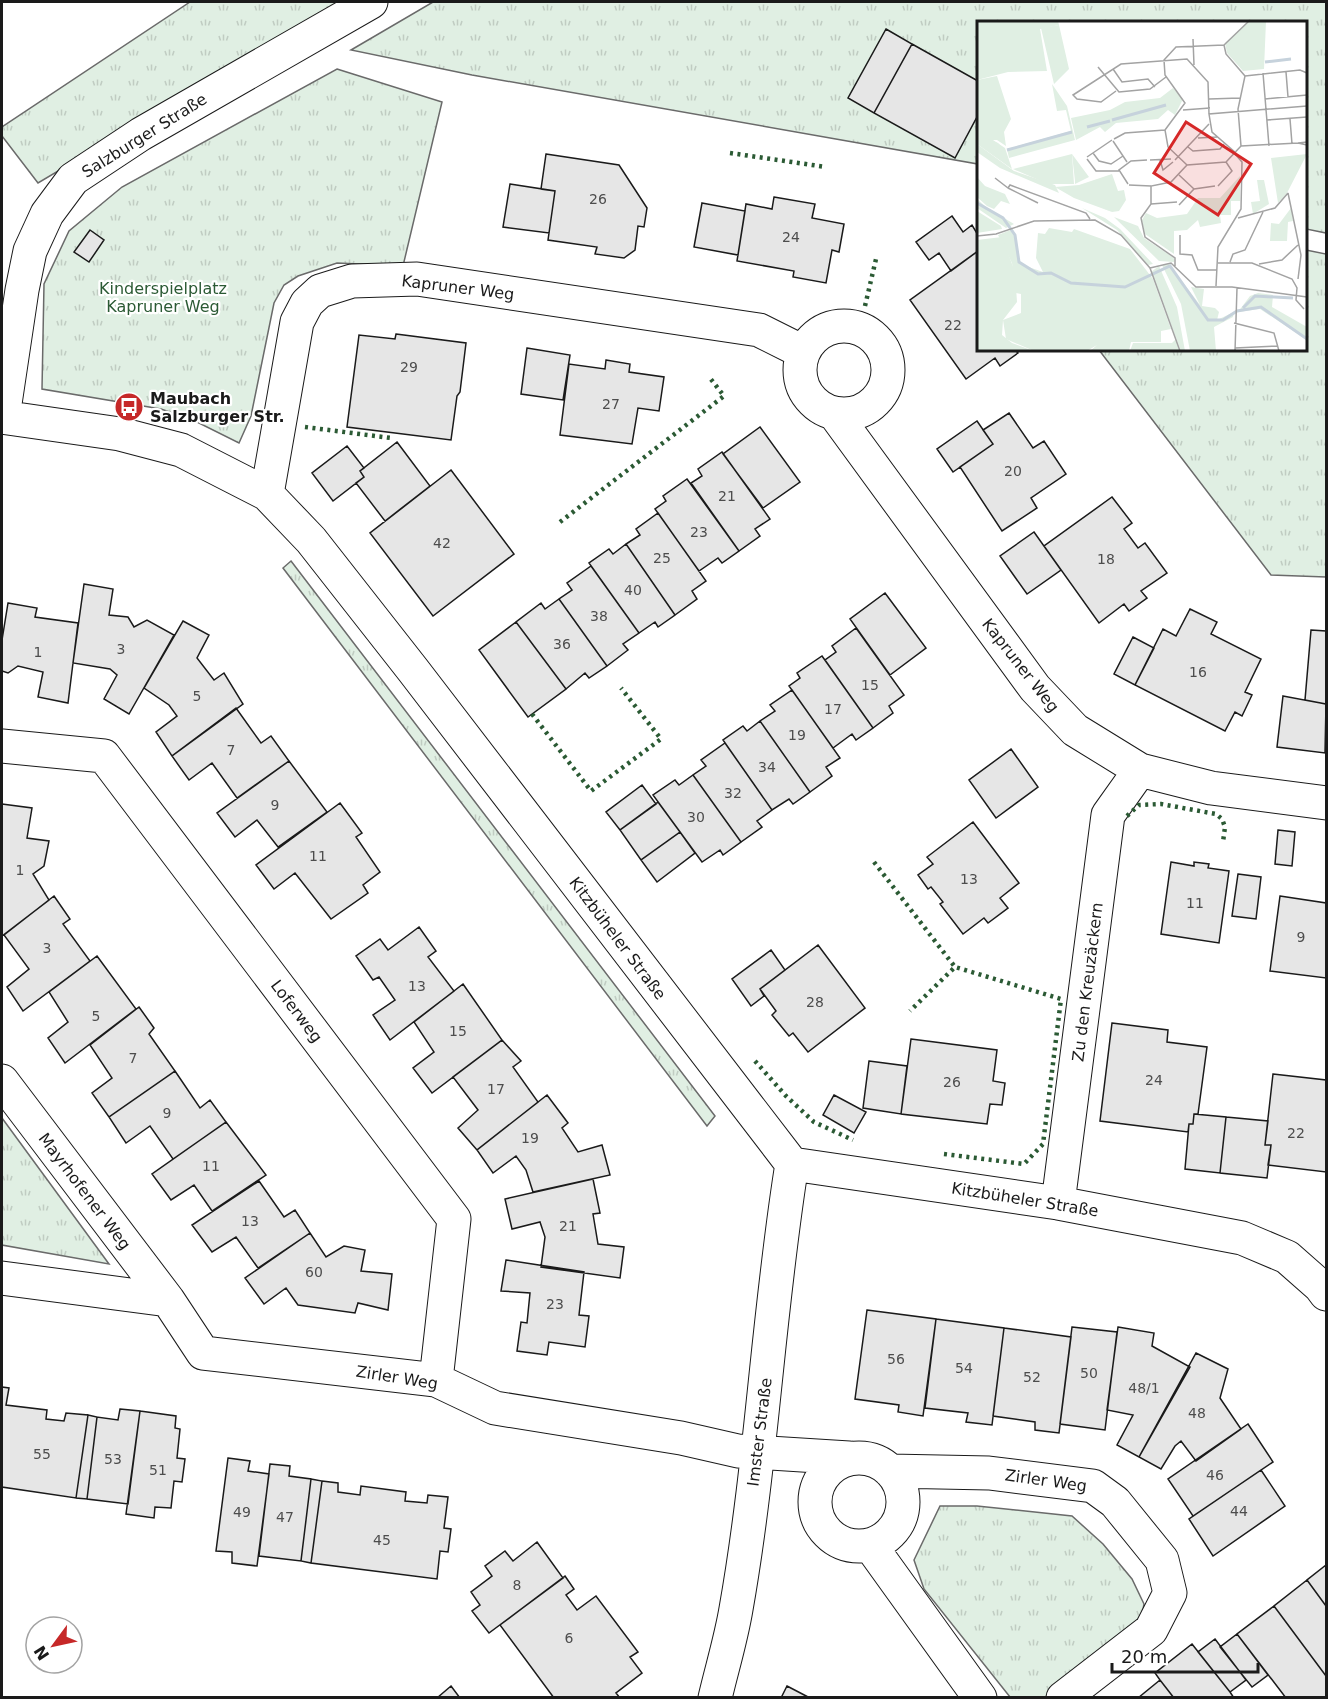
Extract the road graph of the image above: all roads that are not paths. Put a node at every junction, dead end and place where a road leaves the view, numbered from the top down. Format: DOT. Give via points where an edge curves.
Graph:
graph roads {
  1 [pos="371,2"];
  2 [pos="803,352"];
  3 [pos="834,413"];
  4 [pos="2,417"];
  5 [pos="267,494"];
  6 [pos="2,746"];
  7 [pos="1140,770"];
  8 [pos="1326,803"];
  9 [pos="2,1081"];
  10 [pos="792,1164"];
  11 [pos="1058,1203"];
  12 [pos="2,1278"];
  13 [pos="1326,1294"];
  14 [pos="168,1300"];
  15 [pos="436,1380"];
  16 [pos="757,1453"];
  17 [pos="849,1458"];
  18 [pos="890,1471"];
  19 [pos="870,1545"];
  20 [pos="714,1698"];
  21 [pos="980,1698"];
  22 [pos="1063,1698"];
  1 -- 4 [label="street, Salzburger Straße" via="141,134 73,179 47,214 30,252"];
  2 -- 3 [label="street" via="799,366 805,393 814,404"];
  2 -- 3 [label="street" via="821,332 848,325 870,334 884,352 887,382 880,396 855,414"];
  2 -- 5 [label="street, Kapruner Weg" via="759,330 417,279 352,281 320,291 306,303 297,322"];
  3 -- 7 [label="street, Kapruner Weg" via="1035,688 1075,730"];
  4 -- 5 [label="street, Kitzbüheler Straße" via="120,434 181,450"];
  5 -- 10 [label="street, Kitzbüheler Straße" via="311,540 413,670"];
  6 -- 15 [label="street, Loferweg" via="104,756 454,1219"];
  7 -- 8 [label="street, Kapruner Weg" via="1211,788"];
  7 -- 11 [label="street, Zu den Kreuzäckern" via="1108,815"];
  9 -- 14 [label="street, Mayrhofener Weg"];
  10 -- 11 [label="street, Kitzbüheler Straße"];
  10 -- 16 [label="street, Imster Straße" via="779,1240"];
  11 -- 13 [label="street, Kitzbüheler Straße" via="1242,1238 1287,1257"];
  12 -- 14 [label="street"];
  14 -- 15 [label="street, Zirler Weg" via="203,1353"];
  15 -- 16 [label="street, Zirler Weg" via="495,1408"];
  16 -- 17 [label="street, Zirler Weg"];
  16 -- 20 [label="street, Imster Straße" via="736,1610"];
  17 -- 18 [label="street" via="878,1461"];
  17 -- 19 [label="street" via="836,1463 818,1484 815,1511 825,1530 841,1543"];
  18 -- 19 [label="street" via="899,1483 902,1514 884,1539"];
  18 -- 22 [label="street, Zirler Weg" via="989,1473 1093,1486 1115,1502 1162,1560 1170,1593 1151,1630"];
  19 -- 21 [label="street"];
}
